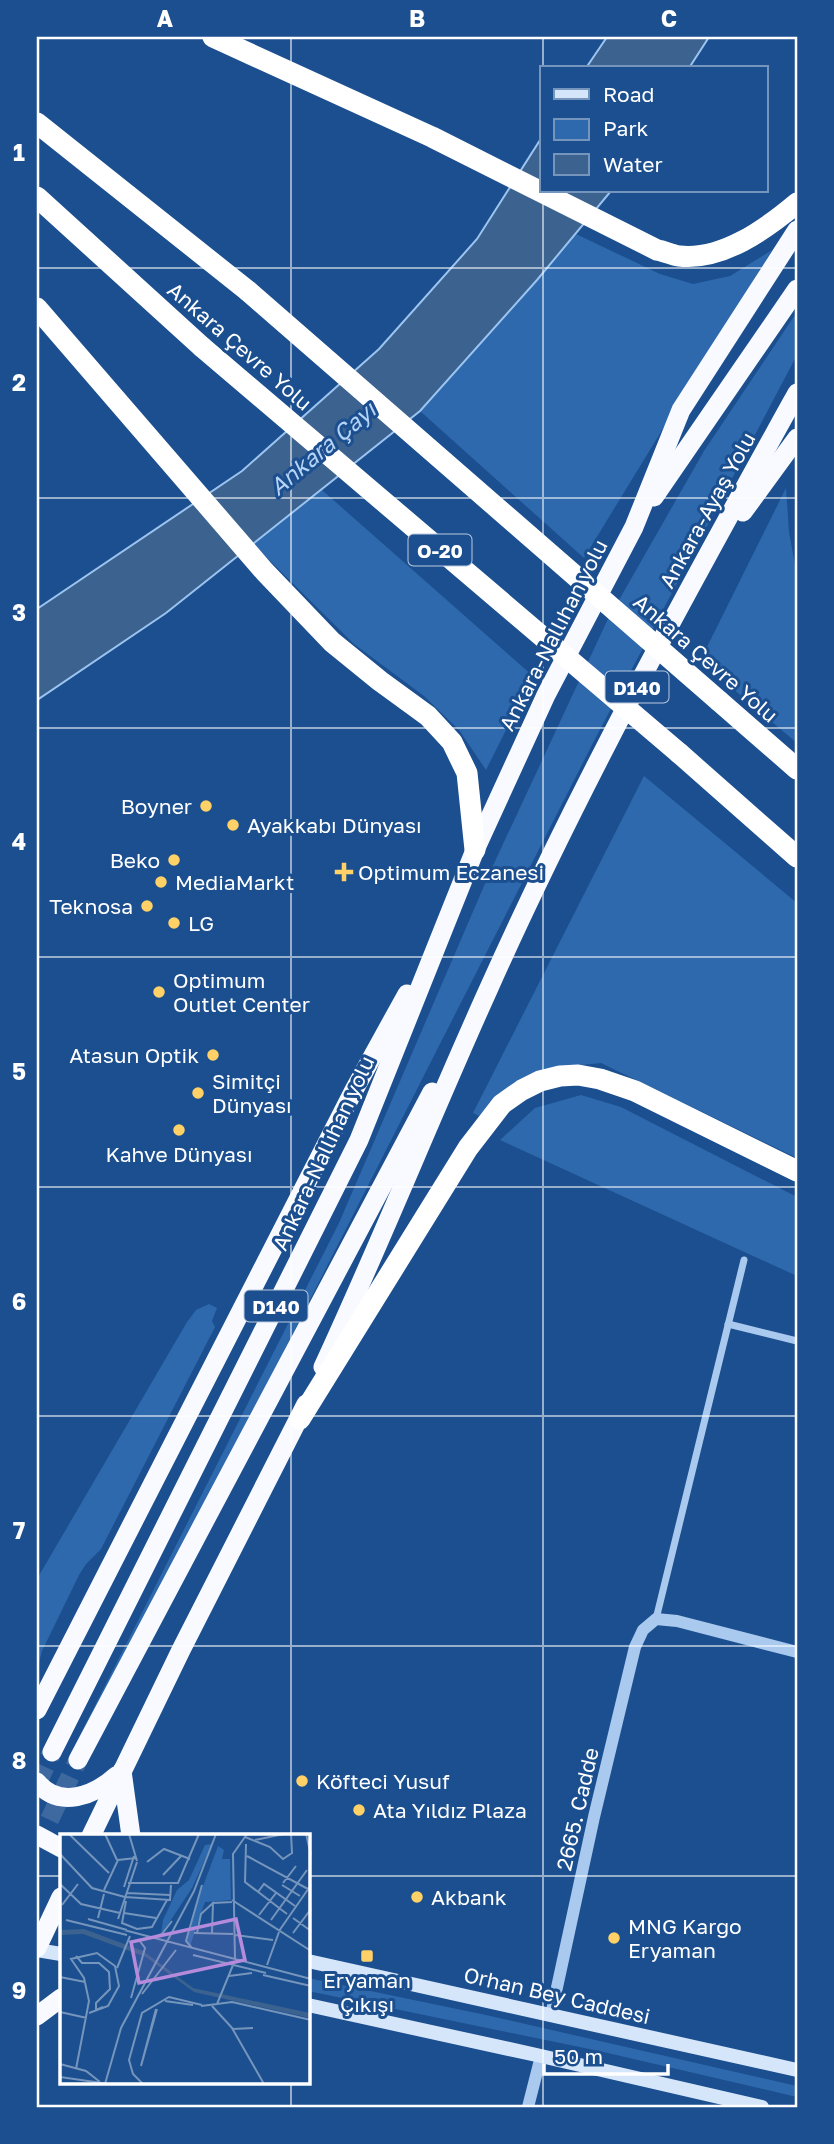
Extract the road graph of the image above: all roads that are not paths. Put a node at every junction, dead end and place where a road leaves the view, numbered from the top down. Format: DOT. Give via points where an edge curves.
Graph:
graph roads {
  1 [pos="213,37"];
  2 [pos="37,123"];
  3 [pos="540,191"];
  4 [pos="541,192"];
  5 [pos="37,197"];
  6 [pos="797,203"];
  7 [pos="797,230"];
  8 [pos="797,289"];
  9 [pos="37,308"];
  10 [pos="797,393"];
  11 [pos="797,438"];
  12 [pos="634,527"];
  13 [pos="695,578"];
  14 [pos="797,769"];
  15 [pos="475,850"];
  16 [pos="797,857"];
  17 [pos="442,932"];
  18 [pos="489,987"];
  19 [pos="797,1171"];
  20 [pos="744,1260"];
  21 [pos="728,1324"];
  22 [pos="797,1341"];
  23 [pos="300,1419"];
  24 [pos="656,1619"];
  25 [pos="797,1652"];
  26 [pos="37,1710"];
  27 [pos="52,1752"];
  28 [pos="78,1760"];
  29 [pos="122,1770"];
  30 [pos="37,1782"];
  31 [pos="91,1834"];
  32 [pos="131,1834"];
  33 [pos="37,1835"];
  34 [pos="60,1847"];
  35 [pos="60,1899"];
  36 [pos="37,1949"];
  37 [pos="60,1954"];
  38 [pos="310,1961"];
  39 [pos="60,1999"];
  40 [pos="310,2005"];
  41 [pos="551,2015"];
  42 [pos="37,2016"];
  43 [pos="541,2056"];
  44 [pos="797,2070"];
  45 [pos="528,2107"];
  46 [pos="762,2107"];
  1 -- 3 [label="highway"];
  2 -- 14 [label="highway, Ankara Çevre Yolu, bridge" via="248,291"];
  4 -- 6 [label="highway" via="678,256 723,249"];
  5 -- 16 [label="highway, Ankara Çevre Yolu / O-20, bridge" via="201,347"];
  7 -- 12 [label="highway" via="681,410"];
  8 -- 12 [label="highway, Ankara-Ayaş Yolu / D140"];
  9 -- 15 [label="highway" via="265,572 332,642 428,716 452,742 467,773"];
  10 -- 13 [label="highway, Ankara-Ayaş Yolu / D140"];
  11 -- 13 [label="highway"];
  12 -- 15 [label="highway, Ankara-Nallıhan yolu / D140" via="546,695"];
  13 -- 18 [label="highway, Ankara-Ayaş Yolu / D140" via="605,747"];
  15 -- 17 [label="highway, Ankara-Nallıhan yolu / D140"];
  17 -- 26 [label="highway" via="354,1090"];
  17 -- 27 [label="highway, Ankara-Nallıhan yolu / D140" via="359,1140"];
  18 -- 23 [label="highway"];
  18 -- 28 [label="highway, D140"];
  19 -- 23 [label="highway" via="635,1091 578,1075 540,1081 502,1104 468,1147"];
  20 -- 21 [label="street"];
  21 -- 22 [label="street"];
  21 -- 24 [label="street"];
  23 -- 29 [label="highway"];
  24 -- 25 [label="street"];
  24 -- 41 [label="street, 2665. Cadde" via="642,1630 635,1647"];
  29 -- 30 [label="highway" via="86,1796 54,1795"];
  29 -- 31 [label="highway"];
  29 -- 32 [label="highway"];
  33 -- 34 [label="highway"];
  35 -- 36 [label="highway"];
  36 -- 37 [label="main road"];
  38 -- 41 [label="main road, Orhan Bey Caddesi"];
  39 -- 42 [label="highway"];
  40 -- 43 [label="main road"];
  41 -- 44 [label="main road, Orhan Bey Caddesi"];
  43 -- 45 [label="street"];
  43 -- 46 [label="main road"];
}
